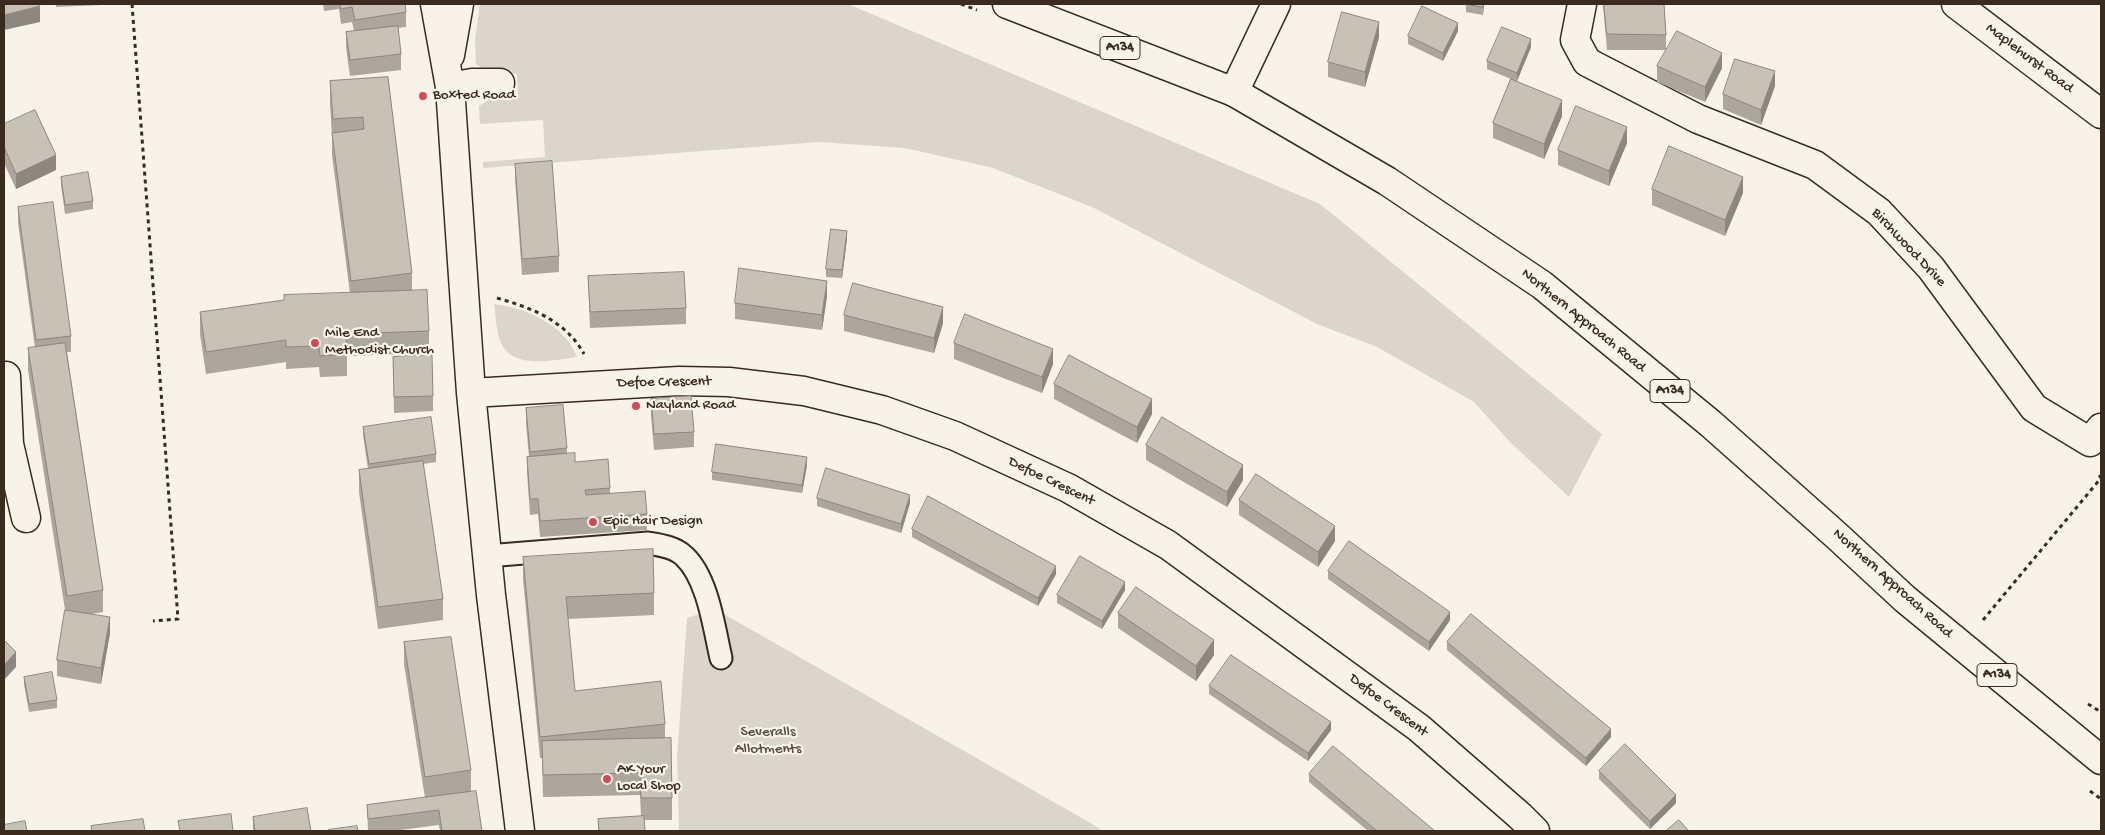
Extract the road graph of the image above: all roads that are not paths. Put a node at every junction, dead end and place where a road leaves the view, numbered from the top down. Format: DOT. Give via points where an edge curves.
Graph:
graph roads {
  1 [pos="435,4"];
  2 [pos="459,4"];
  3 [pos="1007,4"];
  4 [pos="1276,4"];
  5 [pos="1582,4"];
  6 [pos="1956,4"];
  7 [pos="449,78"];
  8 [pos="500,83"];
  9 [pos="1234,92"];
  10 [pos="2099,108"];
  11 [pos="6,376"];
  12 [pos="471,393"];
  13 [pos="2101,428"];
  14 [pos="6,445"];
  15 [pos="26,518"];
  16 [pos="487,556"];
  17 [pos="721,658"];
  18 [pos="2097,755"];
  19 [pos="520,831"];
  20 [pos="1535,831"];
  1 -- 7 [label="street"];
  2 -- 7 [label="street"];
  3 -- 9 [label="street, Northern Approach Road / A134"];
  4 -- 9 [label="street"];
  5 -- 13 [label="street, Birchwood Drive" via="1575,40 1587,62 1698,119 1814,165 1879,212 1931,268 2034,408 2090,442"];
  6 -- 10 [label="street, Maplehurst Road"];
  7 -- 8 [label="street" via="472,83"];
  7 -- 12 [label="street"];
  9 -- 18 [label="street, Northern Approach Road / A134" via="1387,180 1542,286 1711,424 1905,599"];
  11 -- 14 [label="street"];
  12 -- 16 [label="street"];
  12 -- 20 [label="street, Defoe Crescent" via="679,381 729,382 804,391 882,410 955,436 1068,488 1168,545 1419,728"];
  14 -- 15 [label="street"];
  16 -- 17 [label="lane" via="648,543 665,546 684,556 697,573"];
  16 -- 19 [label="street"];
}
